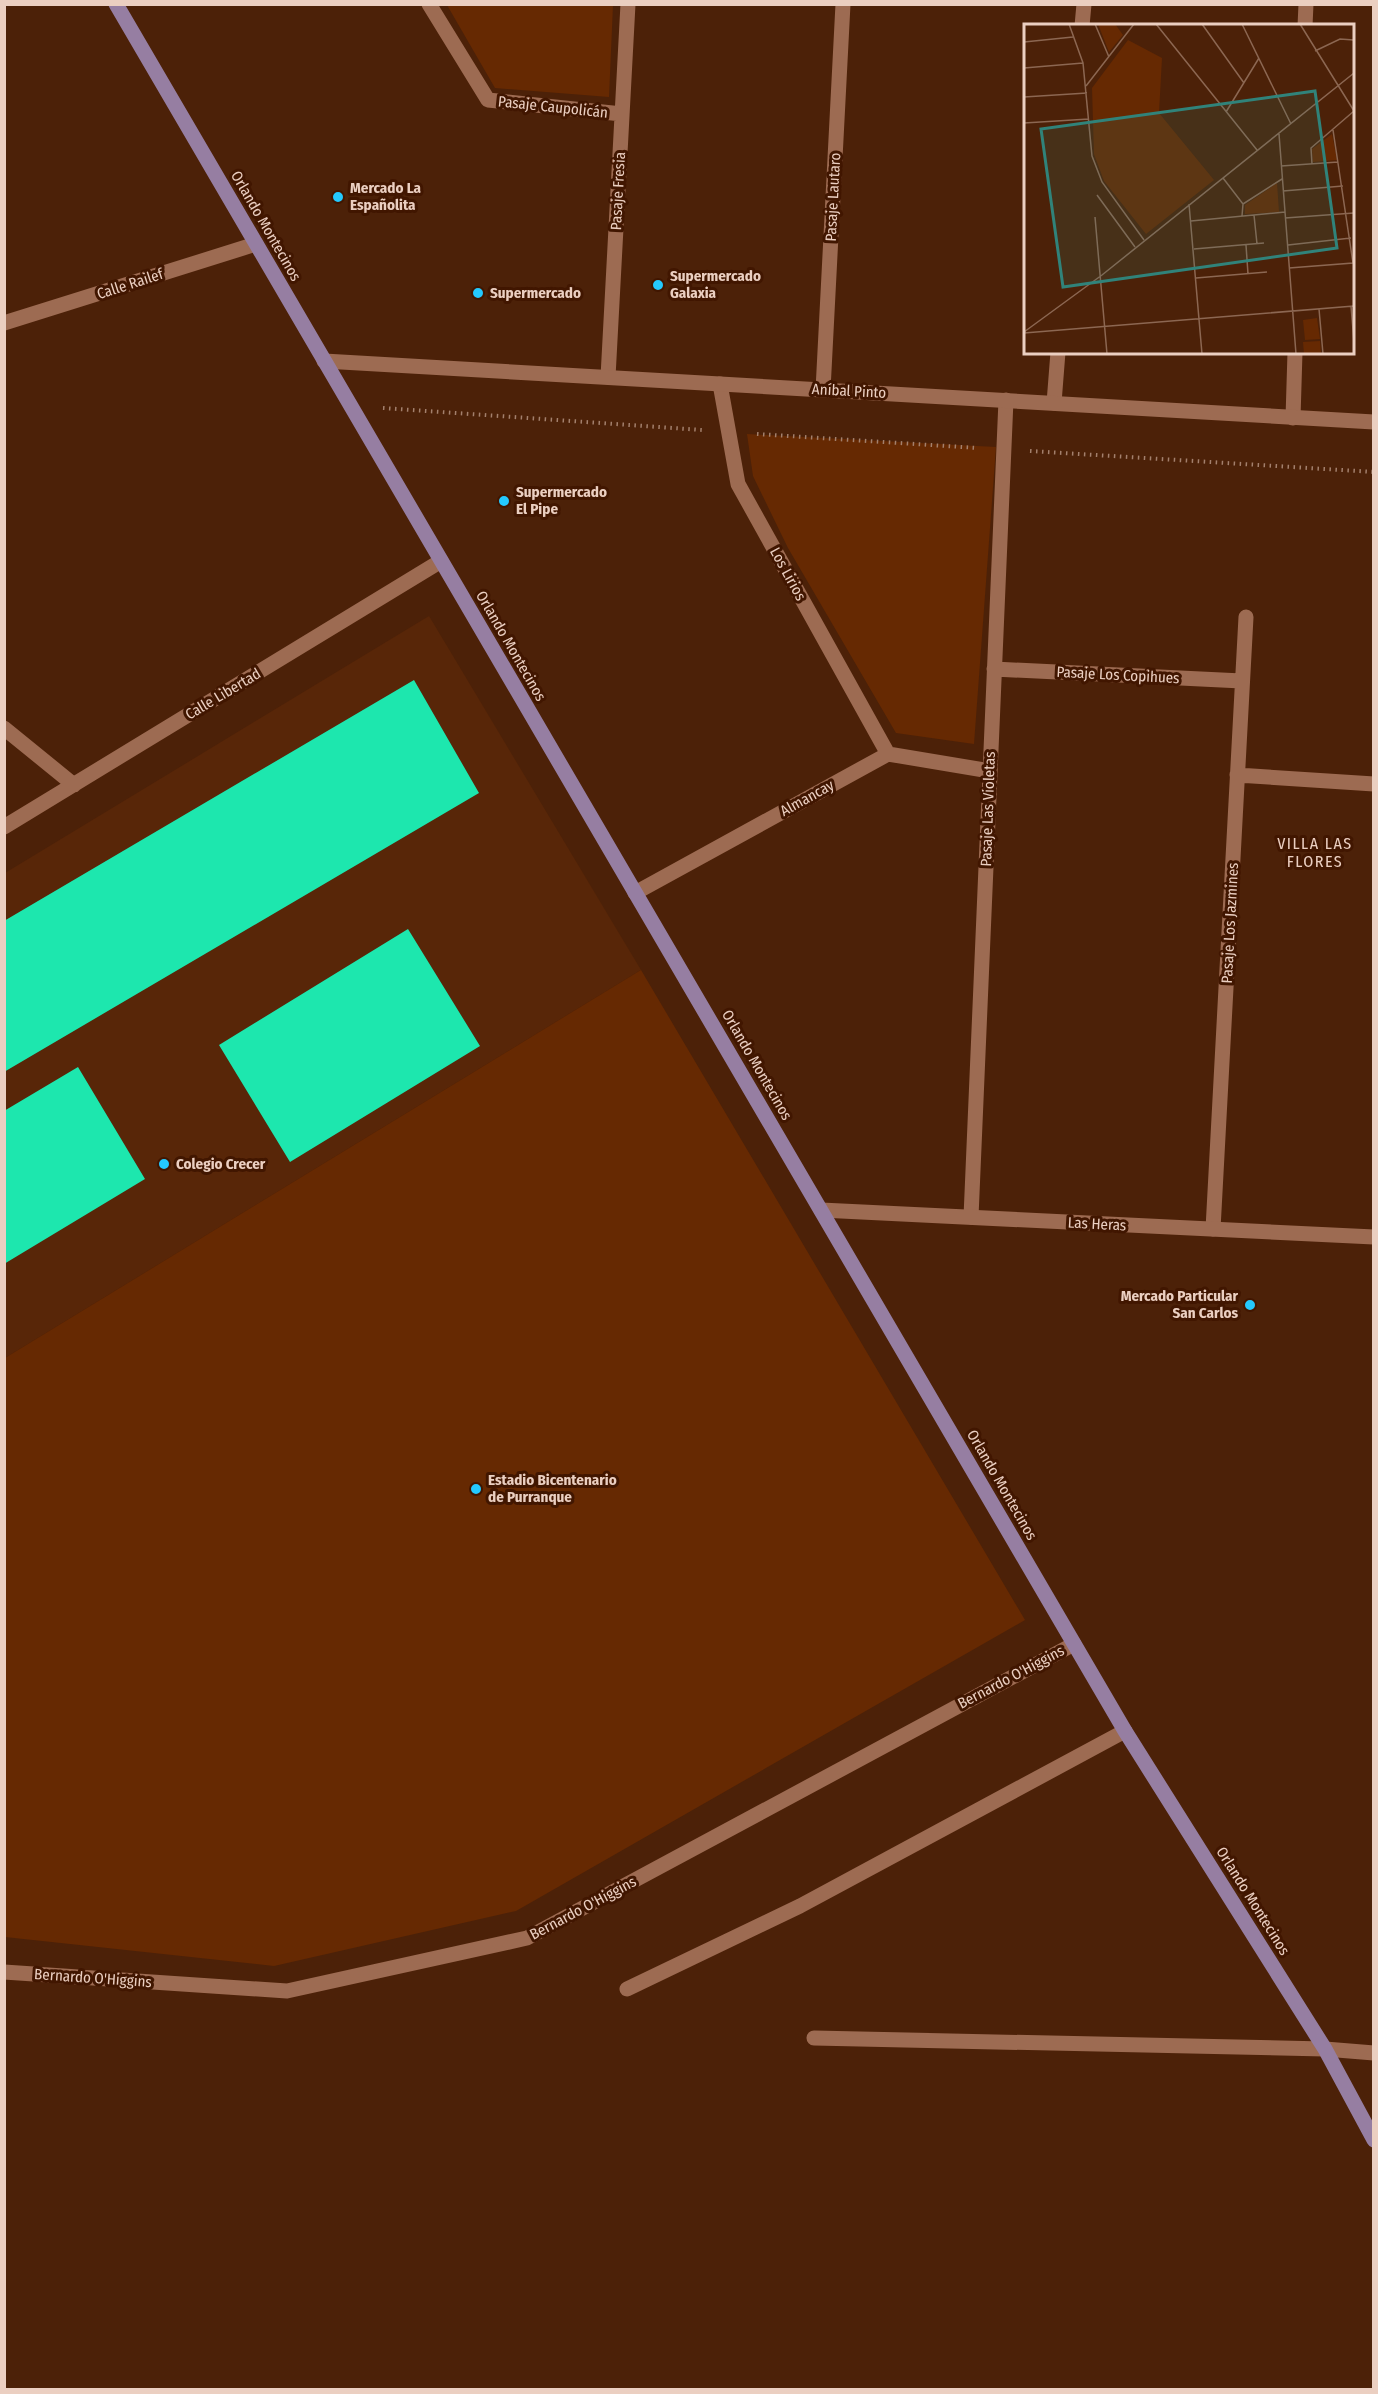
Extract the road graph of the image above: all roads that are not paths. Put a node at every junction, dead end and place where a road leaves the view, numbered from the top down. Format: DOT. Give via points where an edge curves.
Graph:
graph roads {
  1 [pos="116,4"];
  2 [pos="429,4"];
  3 [pos="628,4"];
  4 [pos="843,4"];
  5 [pos="1084,4"];
  6 [pos="1306,4"];
  7 [pos="1082,24"];
  8 [pos="1305,24"];
  9 [pos="622,114"];
  10 [pos="256,244"];
  11 [pos="4,323"];
  12 [pos="1058,354"];
  13 [pos="1295,354"];
  14 [pos="324,361"];
  15 [pos="608,377"];
  16 [pos="720,384"];
  17 [pos="823,390"];
  18 [pos="1006,400"];
  19 [pos="1054,403"];
  20 [pos="1293,417"];
  21 [pos="1374,422"];
  22 [pos="441,561"];
  23 [pos="1246,617"];
  24 [pos="994,669"];
  25 [pos="1242,681"];
  26 [pos="4,728"];
  27 [pos="888,754"];
  28 [pos="990,771"];
  29 [pos="1237,775"];
  30 [pos="1374,784"];
  31 [pos="74,785"];
  32 [pos="4,827"];
  33 [pos="635,893"];
  34 [pos="821,1210"];
  35 [pos="971,1217"];
  36 [pos="1213,1229"];
  37 [pos="1374,1237"];
  38 [pos="1074,1644"];
  39 [pos="1125,1731"];
  40 [pos="4,1972"];
  41 [pos="627,1989"];
  42 [pos="814,2038"];
  43 [pos="1324,2049"];
  44 [pos="1374,2053"];
  45 [pos="1374,2140"];
  1 -- 10 [label="main road, Orlando Montecinos"];
  2 -- 9 [label="street, Pasaje Caupolicán" via="488,100"];
  3 -- 9 [label="street, Pasaje Fresia"];
  4 -- 17 [label="street, Pasaje Lautaro"];
  5 -- 7 [label="street"];
  6 -- 8 [label="street"];
  9 -- 15 [label="street, Pasaje Fresia"];
  10 -- 11 [label="street, Calle Railef"];
  10 -- 14 [label="main road, Orlando Montecinos"];
  12 -- 19 [label="street"];
  13 -- 20 [label="street"];
  14 -- 15 [label="street, Aníbal Pinto"];
  14 -- 22 [label="main road, Orlando Montecinos"];
  15 -- 16 [label="street, Aníbal Pinto"];
  16 -- 17 [label="street, Aníbal Pinto"];
  16 -- 27 [label="street, Los Lirios" via="738,484"];
  17 -- 18 [label="street, Aníbal Pinto"];
  18 -- 19 [label="street, Aníbal Pinto"];
  18 -- 24 [label="street, Pasaje Las Violetas"];
  19 -- 20 [label="street, Aníbal Pinto"];
  20 -- 21 [label="street, Aníbal Pinto"];
  22 -- 31 [label="street, Calle Libertad"];
  22 -- 33 [label="main road, Orlando Montecinos"];
  23 -- 25 [label="street, Pasaje Los Jazmines"];
  24 -- 25 [label="street, Pasaje Los Copihues"];
  24 -- 28 [label="street, Pasaje Las Violetas"];
  25 -- 29 [label="street, Pasaje Los Jazmines"];
  26 -- 31 [label="street"];
  27 -- 28 [label="street"];
  27 -- 33 [label="street, Almancay"];
  28 -- 35 [label="street, Pasaje Las Violetas"];
  29 -- 30 [label="street"];
  29 -- 36 [label="street, Pasaje Los Jazmines"];
  31 -- 32 [label="street, Calle Libertad"];
  33 -- 34 [label="main road, Orlando Montecinos"];
  34 -- 35 [label="street, Las Heras"];
  34 -- 38 [label="main road, Orlando Montecinos"];
  35 -- 36 [label="street, Las Heras"];
  36 -- 37 [label="street, Las Heras"];
  38 -- 39 [label="main road, Orlando Montecinos"];
  38 -- 40 [label="street, Bernardo O'Higgins" via="528,1938 286,1991"];
  39 -- 41 [label="street" via="800,1906"];
  39 -- 43 [label="main road, Orlando Montecinos"];
  42 -- 43 [label="street"];
  43 -- 44 [label="street"];
  43 -- 45 [label="main road, Orlando Montecinos"];
}
